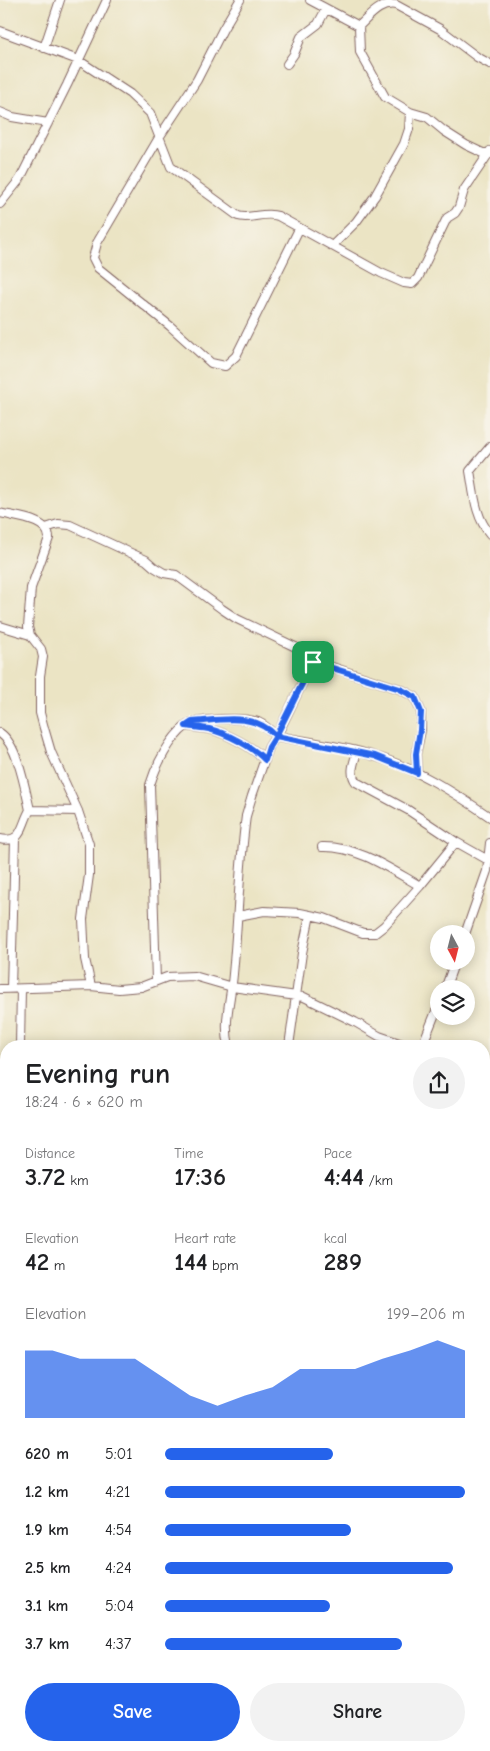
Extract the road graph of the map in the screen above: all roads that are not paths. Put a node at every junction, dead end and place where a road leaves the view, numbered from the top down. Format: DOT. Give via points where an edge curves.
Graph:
graph roads {
  1 [pos="60,0"];
  2 [pos="107,0"];
  3 [pos="240,0"];
  4 [pos="310,0"];
  5 [pos="326,9"];
  6 [pos="359,26"];
  7 [pos="0,31"];
  8 [pos="44,48"];
  9 [pos="78,60"];
  10 [pos="287,64"];
  11 [pos="490,64"];
  12 [pos="0,112"];
  13 [pos="410,112"];
  14 [pos="48,123"];
  15 [pos="160,136"];
  16 [pos="490,152"];
  17 [pos="0,204"];
  18 [pos="299,229"];
  19 [pos="332,246"];
  20 [pos="490,447"];
  21 [pos="0,513"];
  22 [pos="46,528"];
  23 [pos="490,534"];
  24 [pos="0,626"];
  25 [pos="30,636"];
  26 [pos="313,662"];
  27 [pos="186,726"];
  28 [pos="0,733"];
  29 [pos="276,736"];
  30 [pos="357,752"];
  31 [pos="265,760"];
  32 [pos="417,773"];
  33 [pos="30,810"];
  34 [pos="78,811"];
  35 [pos="490,817"];
  36 [pos="0,839"];
  37 [pos="15,839"];
  38 [pos="456,842"];
  39 [pos="490,843"];
  40 [pos="322,847"];
  41 [pos="488,860"];
  42 [pos="420,886"];
  43 [pos="310,914"];
  44 [pos="238,916"];
  45 [pos="468,925"];
  46 [pos="156,981"];
  47 [pos="91,986"];
  48 [pos="232,987"];
  49 [pos="11,988"];
  50 [pos="0,989"];
  51 [pos="21,989"];
  52 [pos="296,996"];
  53 [pos="430,1025"];
  54 [pos="20,1040"];
  55 [pos="227,1040"];
  56 [pos="290,1040"];
  57 [pos="391,1040"];
  58 [pos="424,1040"];
  1 -- 8 [label="street"];
  2 -- 9 [label="street"];
  3 -- 15 [label="street" via="222,28 197,80"];
  4 -- 5 [label="street"];
  5 -- 6 [label="street"];
  5 -- 10 [label="street" via="318,24 301,37"];
  6 -- 11 [label="street" via="380,7 396,5 440,29"];
  6 -- 13 [label="street" via="360,52 381,93"];
  7 -- 8 [label="street"];
  8 -- 9 [label="street"];
  9 -- 14 [label="street"];
  9 -- 15 [label="street" via="130,94 145,108"];
  12 -- 14 [label="street"];
  13 -- 16 [label="street" via="427,117 476,151"];
  13 -- 19 [label="street" via="410,128 404,144 375,196 356,222"];
  14 -- 17 [label="street" via="20,179"];
  15 -- 18 [label="street" via="171,167 238,216 272,214"];
  15 -- 18 [label="street" via="98,243 93,258 98,268 211,363 225,366 236,356"];
  16 -- 19 [label="street" via="464,190 459,207 447,218 412,284 381,273"];
  18 -- 19 [label="street"];
  20 -- 23 [label="street" via="470,471 483,526"];
  21 -- 22 [label="street"];
  22 -- 25 [label="street" via="49,538 29,598"];
  22 -- 26 [label="street" via="70,525 146,560 164,573 176,575 237,619 310,654"];
  24 -- 25 [label="street"];
  25 -- 34 [label="street" via="41,649 43,657 40,713 44,728 51,752"];
  26 -- 29 [label="street"];
  26 -- 32 [label="street" via="400,689 415,697 421,712"];
  27 -- 29 [label="street" via="192,722 243,719 258,722"];
  27 -- 31 [label="street" via="224,735"];
  27 -- 46 [label="street" via="164,754 150,784"];
  28 -- 33 [label="street" via="5,736 18,764"];
  29 -- 30 [label="street"];
  29 -- 31 [label="street"];
  30 -- 32 [label="street"];
  30 -- 38 [label="street" via="352,770 356,782 408,810"];
  31 -- 44 [label="street" via="246,816"];
  32 -- 35 [label="street" via="451,790"];
  33 -- 34 [label="street"];
  33 -- 37 [label="street" via="21,834"];
  34 -- 47 [label="street" via="89,844 83,919 85,959"];
  36 -- 37 [label="street"];
  37 -- 49 [label="street"];
  38 -- 41 [label="street"];
  38 -- 42 [label="street"];
  39 -- 41 [label="street"];
  40 -- 42 [label="street" via="336,847 362,855"];
  41 -- 45 [label="street" via="487,872"];
  42 -- 43 [label="street" via="375,933 363,933"];
  43 -- 44 [label="street" via="264,911"];
  43 -- 52 [label="street"];
  44 -- 48 [label="street"];
  46 -- 47 [label="street" via="141,987 119,989"];
  46 -- 48 [label="street" via="167,977 194,976"];
  47 -- 51 [label="street"];
  48 -- 52 [label="street"];
  48 -- 55 [label="street" via="226,1021"];
  49 -- 50 [label="street"];
  49 -- 51 [label="street"];
  51 -- 54 [label="street"];
  52 -- 56 [label="street"];
  52 -- 57 [label="street"];
  53 -- 58 [label="street"];
}
